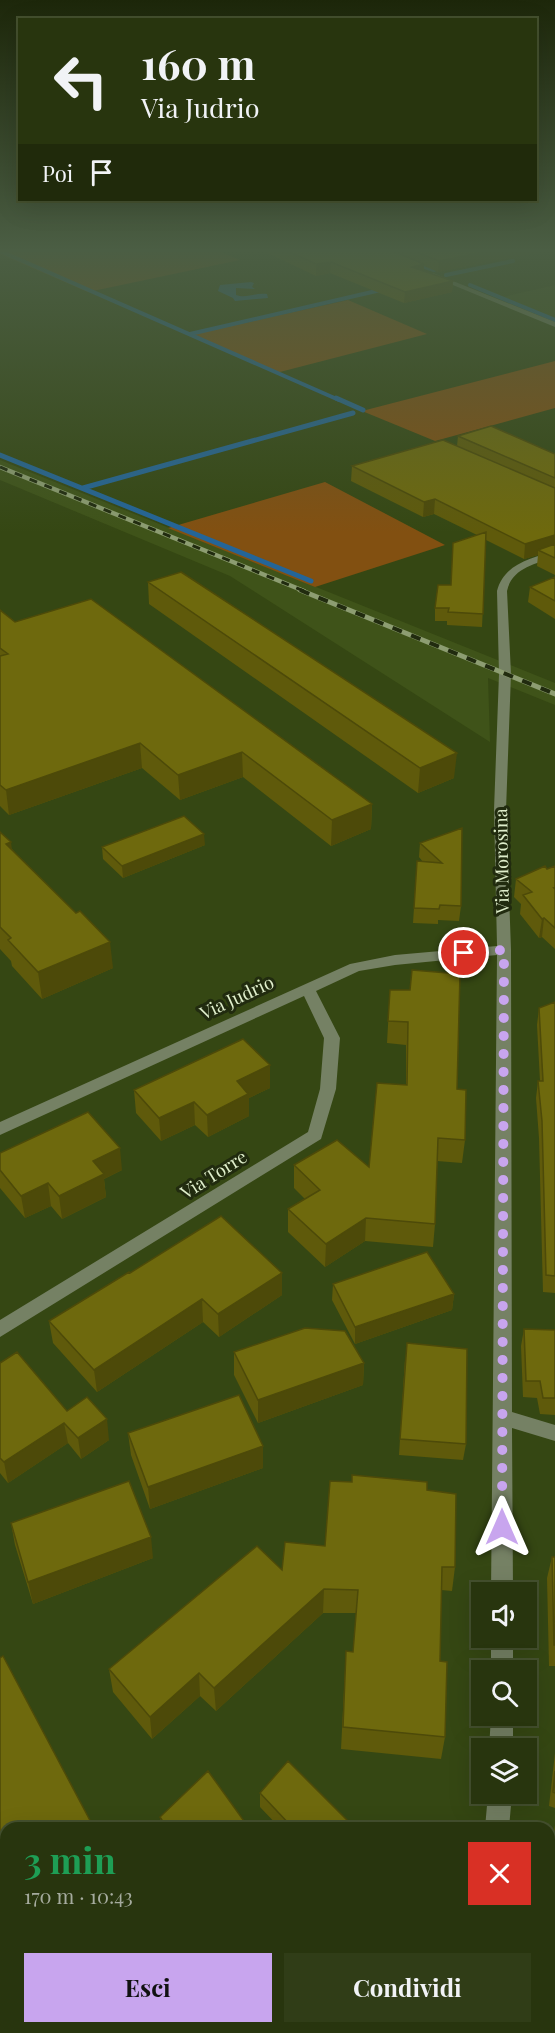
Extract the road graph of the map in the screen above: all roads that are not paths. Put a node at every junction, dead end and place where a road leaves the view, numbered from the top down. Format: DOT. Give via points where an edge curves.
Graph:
graph roads {
  1 [pos="555,554"];
  2 [pos="504,950"];
  3 [pos="307,988"];
  4 [pos="0,1129"];
  5 [pos="0,1329"];
  6 [pos="502,1417"];
  7 [pos="555,1433"];
  8 [pos="502,1582"];
  9 [pos="499,1804"];
  10 [pos="498,1822"];
  1 -- 2 [label="street, Via Morosina" via="516,569 502,583 505,674 500,810"];
  2 -- 3 [label="street, Via Judrio" via="375,963 355,967"];
  2 -- 6 [label="street, Via Morosina"];
  3 -- 4 [label="street, Via Judrio"];
  3 -- 5 [label="street, Via Torre" via="332,1038 328,1089 315,1135"];
  6 -- 7 [label="street"];
  6 -- 8 [label="street, Via Morosina"];
  9 -- 10 [label="street"];
}
